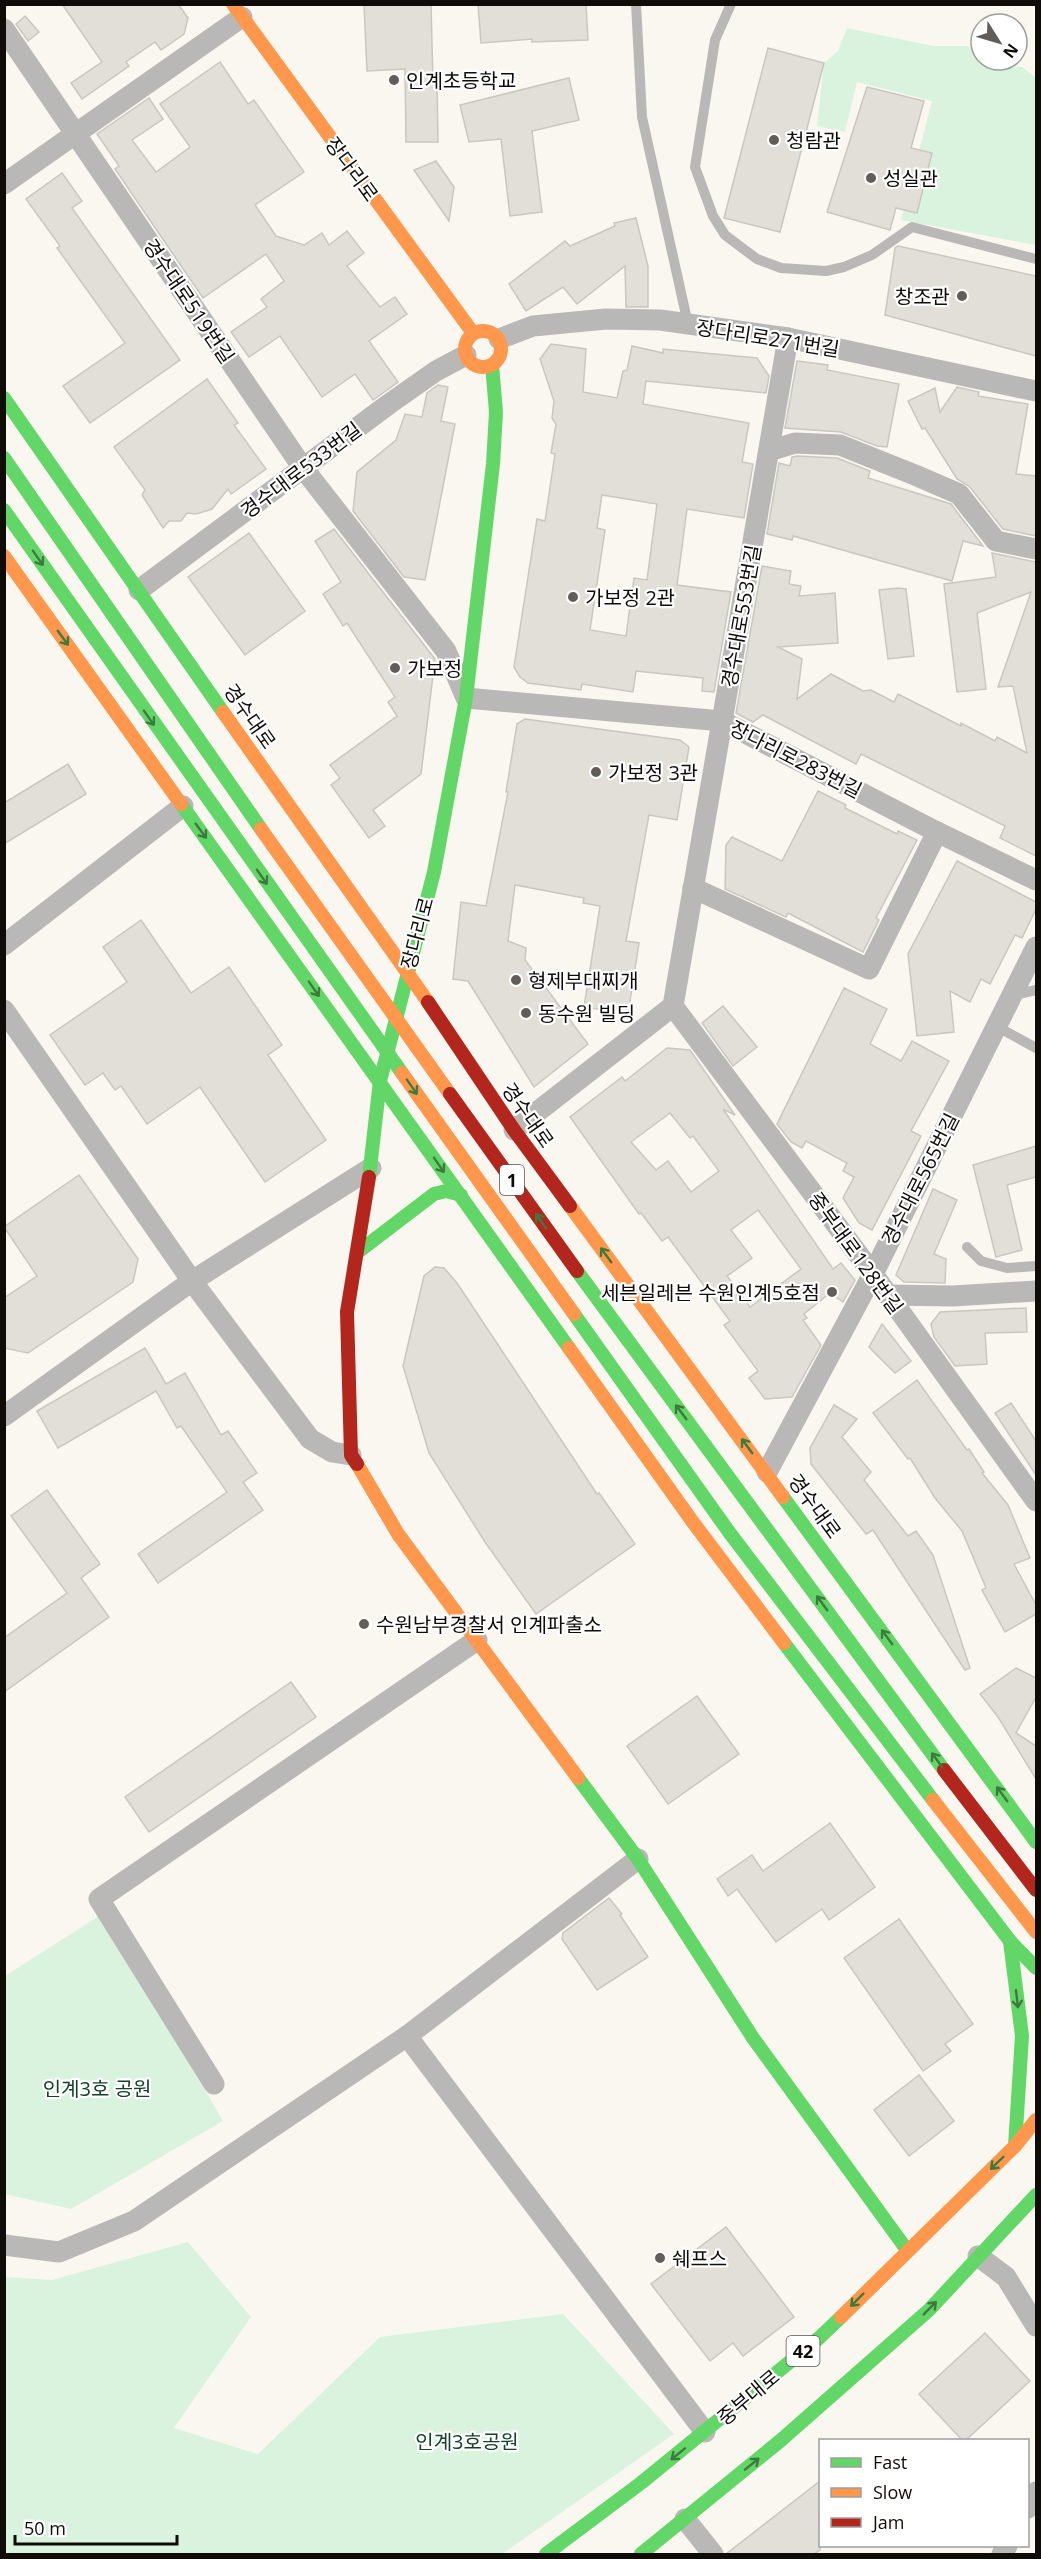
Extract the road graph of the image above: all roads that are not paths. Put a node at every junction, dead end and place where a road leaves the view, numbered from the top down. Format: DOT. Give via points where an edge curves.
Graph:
graph roads {
  1 [pos="636,4"];
  2 [pos="731,4"];
  3 [pos="237,11"];
  4 [pos="4,29"];
  5 [pos="76,134"];
  6 [pos="4,184"];
  7 [pos="1036,259"];
  8 [pos="688,324"];
  9 [pos="473,333"];
  10 [pos="789,338"];
  11 [pos="499,339"];
  12 [pos="466,355"];
  13 [pos="492,365"];
  14 [pos="1036,391"];
  15 [pos="4,398"];
  16 [pos="769,451"];
  17 [pos="4,458"];
  18 [pos="303,468"];
  19 [pos="4,510"];
  20 [pos="1036,549"];
  21 [pos="4,556"];
  22 [pos="139,590"];
  23 [pos="466,698"];
  24 [pos="722,721"];
  25 [pos="183,806"];
  26 [pos="937,832"];
  27 [pos="1036,880"];
  28 [pos="693,888"];
  29 [pos="4,945"];
  30 [pos="1036,947"];
  31 [pos="407,971"];
  32 [pos="1036,990"];
  33 [pos="1013,995"];
  34 [pos="673,1006"];
  35 [pos="4,1010"];
  36 [pos="996,1026"];
  37 [pos="1036,1048"];
  38 [pos="380,1081"];
  39 [pos="514,1131"];
  40 [pos="371,1168"];
  41 [pos="461,1195"];
  42 [pos="967,1247"];
  43 [pos="357,1252"];
  44 [pos="1036,1266"];
  45 [pos="873,1274"];
  46 [pos="192,1281"];
  47 [pos="1036,1291"];
  48 [pos="888,1296"];
  49 [pos="4,1416"];
  50 [pos="351,1455"];
  51 [pos="766,1472"];
  52 [pos="1036,1501"];
  53 [pos="477,1640"];
  54 [pos="1036,1842"];
  55 [pos="638,1859"];
  56 [pos="1036,1890"];
  57 [pos="1036,1932"];
  58 [pos="1010,1941"];
  59 [pos="1036,1968"];
  60 [pos="407,2036"];
  61 [pos="214,2084"];
  62 [pos="1036,2120"];
  63 [pos="1015,2146"];
  64 [pos="1036,2195"];
  65 [pos="4,2245"];
  66 [pos="907,2250"];
  67 [pos="978,2256"];
  68 [pos="1036,2326"];
  69 [pos="705,2432"];
  70 [pos="1036,2492"];
  71 [pos="1029,2506"];
  72 [pos="685,2519"];
  73 [pos="546,2554"];
  74 [pos="641,2554"];
  75 [pos="713,2554"];
  1 -- 8 [label="lane" via="642,117"];
  2 -- 7 [label="lane" via="715,40 695,167 713,216 725,235 757,259 780,268 808,271 844,267 872,255 912,227"];
  3 -- 5 [label="street"];
  3 -- 9 [label="main road, 장다리로"];
  4 -- 5 [label="street, 경수대로519번길"];
  5 -- 6 [label="street"];
  5 -- 18 [label="street, 경수대로519번길"];
  8 -- 10 [label="street, 장다리로271번길"];
  8 -- 11 [label="street, 장다리로271번길" via="606,319 533,326"];
  9 -- 11 [label="main road" via="485,330"];
  9 -- 12 [label="main road" via="466,343"];
  10 -- 14 [label="street, 장다리로271번길"];
  10 -- 16 [label="street, 경수대로553번길"];
  11 -- 13 [label="main road" via="501,350"];
  12 -- 13 [label="main road" via="480,367"];
  12 -- 18 [label="street, 경수대로533번길" via="426,378"];
  13 -- 23 [label="main road, 장다리로" via="496,412 493,464"];
  15 -- 22 [label="main road, 경수대로"];
  16 -- 20 [label="street" via="795,443 840,446 959,494 996,541"];
  16 -- 24 [label="street, 경수대로553번길"];
  56 -- 17 [label="main road, 1, one-way, bridge" via="978,1817 576,1269 238,796"];
  18 -- 22 [label="street, 경수대로533번길"];
  18 -- 23 [label="street" via="446,651"];
  19 -- 57 [label="main road, 1, one-way, bridge" via="722,1523"];
  21 -- 25 [label="main road, one-way"];
  22 -- 31 [label="main road, 경수대로"];
  23 -- 24 [label="street, 장다리로283번길"];
  23 -- 31 [label="main road, 장다리로" via="434,872"];
  24 -- 26 [label="street, 장다리로283번길"];
  24 -- 28 [label="street, 경수대로553번길"];
  25 -- 29 [label="street"];
  25 -- 38 [label="main road, one-way"];
  26 -- 27 [label="street, 장다리로283번길"];
  26 -- 28 [label="street" via="869,969"];
  28 -- 34 [label="street, 경수대로553번길"];
  30 -- 33 [label="street, 경수대로565번길"];
  31 -- 38 [label="main road, 장다리로"];
  31 -- 39 [label="main road, 경수대로"];
  32 -- 33 [label="lane"];
  33 -- 36 [label="street, 경수대로565번길"];
  34 -- 39 [label="street"];
  34 -- 45 [label="street, 중부대로128번길"];
  35 -- 46 [label="street"];
  36 -- 37 [label="lane"];
  36 -- 45 [label="street, 경수대로565번길"];
  38 -- 40 [label="main road, 장다리로"];
  38 -- 41 [label="main road, one-way"];
  51 -- 39 [label="main road, 경수대로, one-way"];
  40 -- 43 [label="main road, 장다리로"];
  40 -- 46 [label="street"];
  41 -- 43 [label="main road" via="446,1191 434,1194"];
  41 -- 58 [label="main road" via="692,1521"];
  42 -- 44 [label="lane" via="981,1262 1006,1268"];
  43 -- 50 [label="main road, 장다리로" via="347,1312"];
  45 -- 48 [label="street, 중부대로128번길"];
  45 -- 51 [label="street, 경수대로565번길"];
  46 -- 49 [label="street"];
  46 -- 50 [label="street" via="310,1439 332,1452"];
  47 -- 48 [label="street"];
  48 -- 52 [label="street, 중부대로128번길"];
  50 -- 53 [label="main road" via="398,1534"];
  54 -- 51 [label="main road, 경수대로, one-way"];
  53 -- 55 [label="main road"];
  53 -- 61 [label="street" via="99,1899"];
  55 -- 60 [label="street"];
  55 -- 66 [label="main road" via="753,2038"];
  58 -- 59 [label="main road"];
  58 -- 63 [label="main road, one-way" via="1022,2036"];
  60 -- 65 [label="street" via="134,2221 59,2252"];
  60 -- 69 [label="street"];
  62 -- 63 [label="main road, 중부대로 / 42"];
  63 -- 66 [label="main road, 중부대로 / 42, one-way"];
  64 -- 67 [label="main road"];
  66 -- 69 [label="main road, 중부대로 / 42, one-way" via="819,2338"];
  67 -- 68 [label="street" via="1006,2277"];
  72 -- 67 [label="main road, one-way" via="929,2310"];
  69 -- 73 [label="main road, 중부대로 / 42, one-way"];
  70 -- 71 [label="street"];
  72 -- 74 [label="main road"];
  72 -- 75 [label="street"];
}
